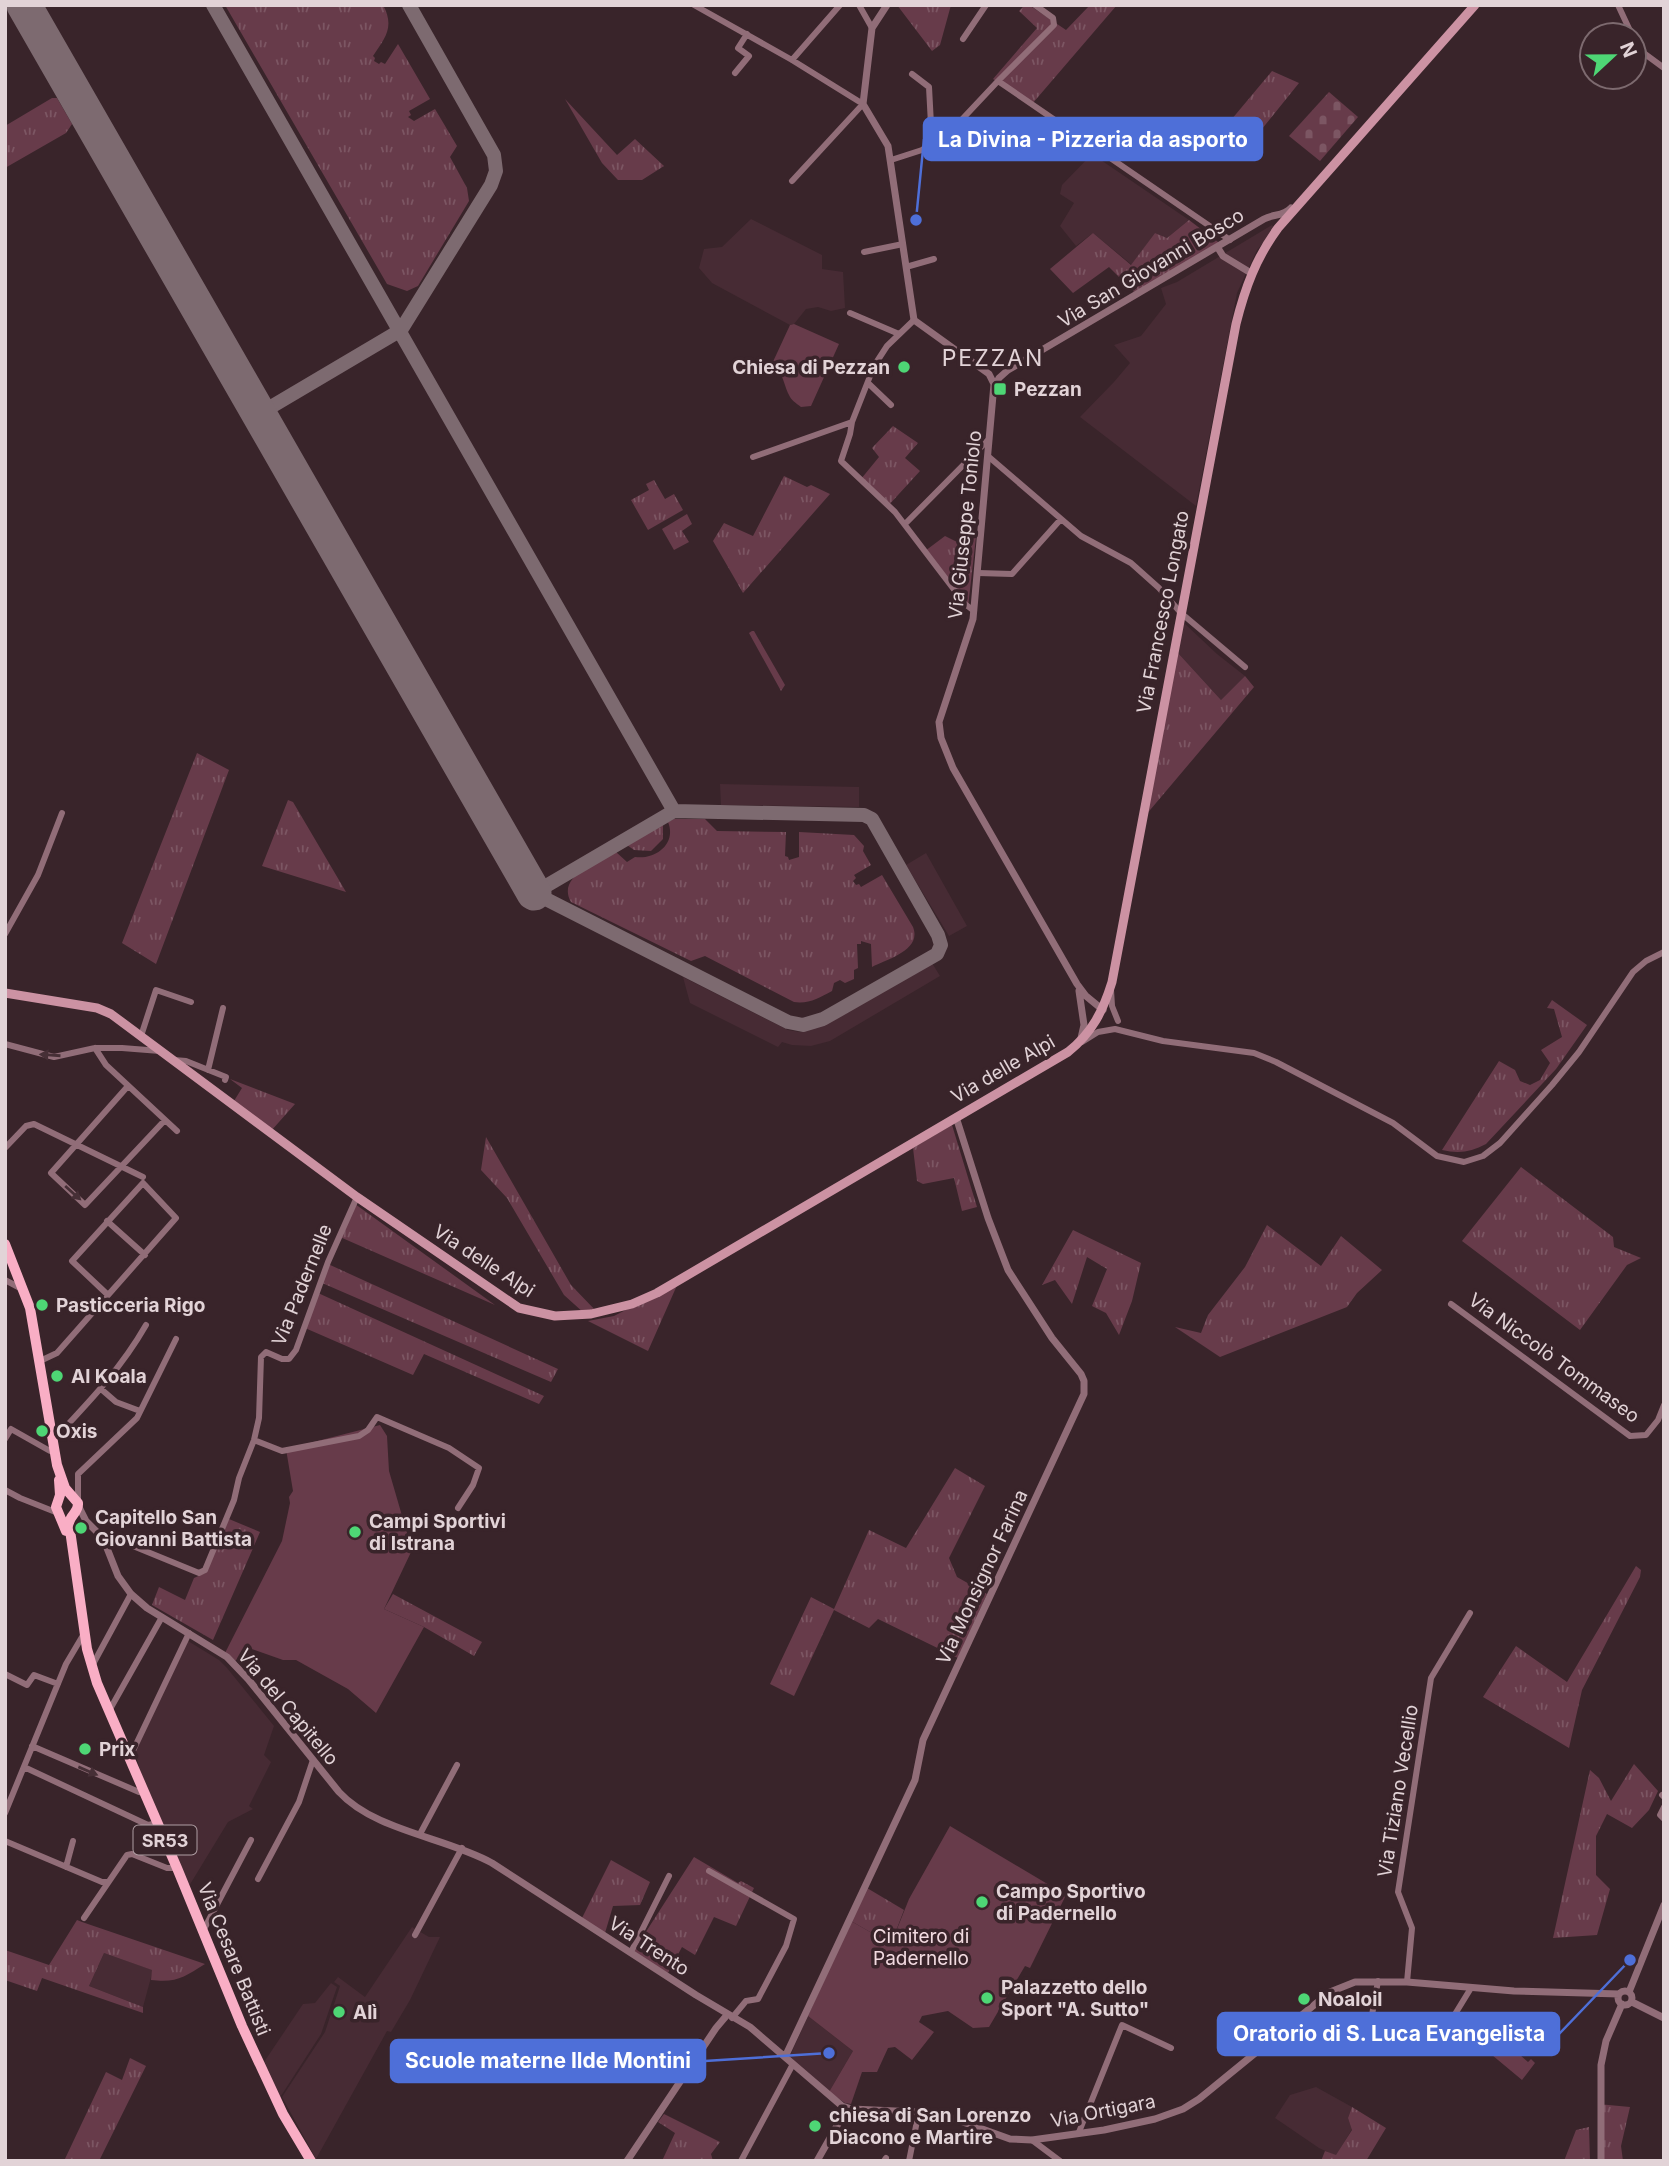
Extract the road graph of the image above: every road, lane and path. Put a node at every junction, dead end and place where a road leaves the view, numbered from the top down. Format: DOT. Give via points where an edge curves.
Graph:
graph roads {
  1 [pos="694,5"];
  2 [pos="840,5"];
  3 [pos="859,5"];
  4 [pos="887,5"];
  5 [pos="986,5"];
  6 [pos="1035,5"];
  7 [pos="1475,5"];
  8 [pos="1618,5"];
  9 [pos="1626,21"];
  10 [pos="872,28"];
  11 [pos="747,34"];
  12 [pos="964,39"];
  13 [pos="1648,56"];
  14 [pos="792,60"];
  15 [pos="1664,68"];
  16 [pos="735,73"];
  17 [pos="912,74"];
  18 [pos="998,82"];
  19 [pos="863,104"];
  20 [pos="932,143"];
  21 [pos="891,160"];
  22 [pos="792,181"];
  23 [pos="1309,194"];
  24 [pos="1230,240"];
  25 [pos="904,244"];
  26 [pos="1218,248"];
  27 [pos="864,252"];
  28 [pos="934,259"];
  29 [pos="906,267"];
  30 [pos="1251,273"];
  31 [pos="850,313"];
  32 [pos="914,320"];
  33 [pos="900,334"];
  34 [pos="997,376"];
  35 [pos="868,383"];
  36 [pos="891,405"];
  37 [pos="852,422"];
  38 [pos="989,439"];
  39 [pos="753,457"];
  40 [pos="989,457"];
  41 [pos="1061,519"];
  42 [pos="905,524"];
  43 [pos="978,573"];
  44 [pos="974,611"];
  45 [pos="1181,613"];
  46 [pos="1245,667"];
  47 [pos="62,813"];
  48 [pos="5,934"];
  49 [pos="1664,952"];
  50 [pos="1112,982"];
  51 [pos="1077,984"];
  52 [pos="5,993"];
  53 [pos="1080,995"];
  54 [pos="1108,996"];
  55 [pos="191,1002"];
  56 [pos="1093,1002"];
  57 [pos="223,1008"];
  58 [pos="1101,1014"];
  59 [pos="1118,1021"];
  60 [pos="1115,1030"];
  61 [pos="1132,1033"];
  62 [pos="141,1036"];
  63 [pos="5,1044"];
  64 [pos="1075,1047"];
  65 [pos="95,1048"];
  66 [pos="160,1051"];
  67 [pos="171,1060"];
  68 [pos="208,1070"];
  69 [pos="225,1080"];
  70 [pos="128,1086"];
  71 [pos="956,1116"];
  72 [pos="164,1120"];
  73 [pos="177,1131"];
  74 [pos="76,1145"];
  75 [pos="5,1148"];
  76 [pos="119,1166"];
  77 [pos="143,1177"];
  78 [pos="356,1197"];
  79 [pos="107,1222"];
  80 [pos="5,1244"];
  81 [pos="145,1255"];
  82 [pos="5,1280"];
  83 [pos="24,1289"];
  84 [pos="108,1296"];
  85 [pos="1451,1304"];
  86 [pos="146,1325"];
  87 [pos="176,1339"];
  88 [pos="40,1361"];
  89 [pos="102,1389"];
  90 [pos="1664,1405"];
  91 [pos="140,1411"];
  92 [pos="52,1436"];
  93 [pos="5,1439"];
  94 [pos="254,1440"];
  95 [pos="54,1450"];
  96 [pos="57,1465"];
  97 [pos="5,1490"];
  98 [pos="75,1497"];
  99 [pos="58,1498"];
  100 [pos="41,1506"];
  101 [pos="458,1508"];
  102 [pos="60,1514"];
  103 [pos="72,1515"];
  104 [pos="102,1536"];
  105 [pos="74,1563"];
  106 [pos="131,1594"];
  107 [pos="1470,1614"];
  108 [pos="162,1617"];
  109 [pos="189,1633"];
  110 [pos="85,1636"];
  111 [pos="92,1666"];
  112 [pos="5,1674"];
  113 [pos="58,1684"];
  114 [pos="110,1711"];
  115 [pos="32,1746"];
  116 [pos="130,1757"];
  117 [pos="313,1760"];
  118 [pos="457,1765"];
  119 [pos="24,1767"];
  120 [pos="145,1793"];
  121 [pos="1664,1807"];
  122 [pos="5,1814"];
  123 [pos="368,1815"];
  124 [pos="1664,1819"];
  125 [pos="158,1823"];
  126 [pos="420,1834"];
  127 [pos="251,1840"];
  128 [pos="5,1841"];
  129 [pos="73,1841"];
  130 [pos="462,1848"];
  131 [pos="66,1867"];
  132 [pos="172,1868"];
  133 [pos="709,1871"];
  134 [pos="669,1875"];
  135 [pos="258,1879"];
  136 [pos="107,1882"];
  137 [pos="1664,1905"];
  138 [pos="84,1918"];
  139 [pos="203,1931"];
  140 [pos="415,1935"];
  141 [pos="631,1952"];
  142 [pos="1378,1981"];
  143 [pos="1407,1982"];
  144 [pos="1471,1989"];
  145 [pos="1629,1992"];
  146 [pos="1619,1994"];
  147 [pos="1632,2002"];
  148 [pos="1622,2004"];
  149 [pos="729,2016"];
  150 [pos="1664,2018"];
  151 [pos="1452,2019"];
  152 [pos="1369,2032"];
  153 [pos="1171,2048"];
  154 [pos="785,2057"];
  155 [pos="793,2064"];
  156 [pos="847,2108"];
  157 [pos="919,2111"];
  158 [pos="1079,2132"];
  159 [pos="1032,2140"];
  160 [pos="311,2161"];
  161 [pos="627,2161"];
  162 [pos="741,2161"];
  163 [pos="817,2161"];
  164 [pos="909,2161"];
  165 [pos="1060,2161"];
  166 [pos="1601,2161"];
  1 -- 11 [label="street"];
  2 -- 14 [label="street"];
  3 -- 10 [label="street"];
  4 -- 10 [label="street"];
  5 -- 12 [label="street"];
  6 -- 18 [label="street" via="1054,25"];
  7 -- 23 [label="main road, Via Francesco Longato"];
  8 -- 9 [label="street"];
  10 -- 19 [label="street"];
  11 -- 14 [label="street"];
  11 -- 16 [label="street" via="738,48 749,56"];
  13 -- 15 [label="street"];
  14 -- 19 [label="street"];
  17 -- 20 [label="street" via="929,87"];
  18 -- 20 [label="street"];
  18 -- 24 [label="street"];
  19 -- 21 [label="street" via="881,131"];
  19 -- 22 [label="street"];
  20 -- 21 [label="street"];
  21 -- 25 [label="street"];
  23 -- 24 [label="street, Via San Giovanni Bosco" via="1287,212 1264,219"];
  23 -- 30 [label="main road, Via Francesco Longato" via="1270,239"];
  24 -- 26 [label="street, Via San Giovanni Bosco"];
  25 -- 27 [label="street"];
  25 -- 29 [label="street"];
  26 -- 30 [label="street"];
  26 -- 34 [label="street, Via San Giovanni Bosco"];
  28 -- 29 [label="street"];
  29 -- 32 [label="street"];
  30 -- 45 [label="main road, Via Francesco Longato" via="1236,324"];
  31 -- 33 [label="street"];
  32 -- 33 [label="street"];
  32 -- 34 [label="street"];
  33 -- 35 [label="street" via="887,346"];
  34 -- 38 [label="street, Via Giuseppe Toniolo"];
  35 -- 36 [label="street"];
  35 -- 37 [label="street"];
  37 -- 39 [label="street"];
  37 -- 42 [label="street" via="841,461"];
  38 -- 40 [label="street, Via Giuseppe Toniolo"];
  38 -- 42 [label="street"];
  40 -- 41 [label="street"];
  40 -- 43 [label="street, Via Giuseppe Toniolo"];
  41 -- 43 [label="street" via="1012,574"];
  41 -- 45 [label="street" via="1081,536 1131,563"];
  42 -- 44 [label="street"];
  43 -- 44 [label="street, Via Giuseppe Toniolo"];
  44 -- 51 [label="street, Via Giuseppe Toniolo" via="939,722 941,738 953,768"];
  45 -- 46 [label="street"];
  45 -- 50 [label="main road, Via Francesco Longato"];
  47 -- 48 [label="street" via="38,875"];
  49 -- 61 [label="street, Via Giuseppe Toniolo" via="1633,972 1579,1052 1500,1143 1483,1156 1464,1162 1437,1156 1393,1123 1263,1056"];
  50 -- 54 [label="main road, Via Francesco Longato"];
  50 -- 59 [label="street" via="1111,1001"];
  51 -- 53 [label="street, Via Giuseppe Toniolo"];
  51 -- 56 [label="street, Via Giuseppe Toniolo"];
  52 -- 62 [label="main road, Via delle Alpi" via="97,1008"];
  53 -- 58 [label="street"];
  53 -- 64 [label="street, Via Giuseppe Toniolo" via="1084,1025"];
  54 -- 56 [label="street"];
  54 -- 58 [label="main road, Via Francesco Longato"];
  55 -- 62 [label="street" via="156,990"];
  56 -- 58 [label="street, Via Giuseppe Toniolo"];
  57 -- 68 [label="street"];
  58 -- 59 [label="street, Via Giuseppe Toniolo"];
  58 -- 60 [label="street, Via Giuseppe Toniolo"];
  58 -- 64 [label="main road, Via Francesco Longato"];
  59 -- 61 [label="street, Via Giuseppe Toniolo"];
  60 -- 61 [label="street, Via Giuseppe Toniolo"];
  60 -- 64 [label="street" via="1098,1032"];
  62 -- 66 [label="main road, Via delle Alpi"];
  65 -- 63 [label="street, one-way" via="54,1057"];
  64 -- 71 [label="main road, Via delle Alpi"];
  65 -- 66 [label="street"];
  65 -- 70 [label="street"];
  66 -- 67 [label="main road, Via delle Alpi"];
  67 -- 68 [label="street"];
  67 -- 78 [label="main road, Via delle Alpi"];
  68 -- 69 [label="street"];
  70 -- 72 [label="street"];
  70 -- 74 [label="street"];
  71 -- 78 [label="main road, Via delle Alpi" via="657,1293 592,1314 555,1316 519,1308"];
  71 -- 154 [label="street, Via Monsignor Farina" via="1008,1270 1086,1387 923,1740 915,1780"];
  72 -- 73 [label="street"];
  72 -- 76 [label="street"];
  74 -- 75 [label="street" via="32,1124"];
  74 -- 76 [label="street"];
  74 -- 76 [label="street, one-way" via="51,1173 85,1205"];
  76 -- 77 [label="street"];
  78 -- 94 [label="street, Via Padernelle" via="296,1350 289,1359 265,1352 261,1357"];
  79 -- 81 [label="street"];
  79 -- 81 [label="street" via="145,1184 176,1216"];
  79 -- 84 [label="street" via="72,1261"];
  80 -- 83 [label="main road, Via Cesare Battisti"];
  81 -- 84 [label="street"];
  82 -- 83 [label="street"];
  83 -- 88 [label="main road, Via Cesare Battisti"];
  84 -- 88 [label="street" via="57,1353"];
  85 -- 90 [label="street, Via Niccolò Tommaseo" via="1630,1436 1646,1436"];
  86 -- 89 [label="street"];
  87 -- 91 [label="street"];
  88 -- 92 [label="main road, Via Cesare Battisti"];
  89 -- 91 [label="street" via="116,1402"];
  89 -- 92 [label="street"];
  91 -- 98 [label="street" via="79,1472"];
  92 -- 95 [label="main road, Via Cesare Battisti"];
  93 -- 95 [label="street" via="11,1429"];
  94 -- 101 [label="street" via="282,1451 359,1437 377,1417 449,1448 479,1468"];
  94 -- 104 [label="street, Via Padernelle" via="205,1570 198,1573"];
  95 -- 96 [label="main road, Via Cesare Battisti"];
  96 -- 98 [label="main road, Via Cesare Battisti" via="65,1488"];
  96 -- 99 [label="main road, Via Cesare Battisti"];
  97 -- 100 [label="street"];
  98 -- 99 [label="main road"];
  98 -- 103 [label="main road, Via Cesare Battisti"];
  98 -- 104 [label="street, Via del Capitello" via="86,1521"];
  99 -- 100 [label="street"];
  99 -- 102 [label="main road, Via Cesare Battisti"];
  100 -- 102 [label="street"];
  102 -- 103 [label="main road"];
  102 -- 105 [label="main road, Via Cesare Battisti"];
  103 -- 104 [label="street"];
  103 -- 105 [label="main road, Via Cesare Battisti"];
  104 -- 106 [label="street, Via del Capitello" via="115,1570"];
  105 -- 110 [label="main road, Via Cesare Battisti / SR53"];
  106 -- 108 [label="street, Via del Capitello"];
  106 -- 111 [label="street"];
  107 -- 143 [label="street, Via Tiziano Vecellio" via="1431,1678 1398,1892 1412,1928"];
  108 -- 109 [label="street, Via del Capitello"];
  108 -- 114 [label="street"];
  109 -- 116 [label="street"];
  109 -- 117 [label="street, Via del Capitello" via="237,1667"];
  110 -- 111 [label="main road, Via Cesare Battisti / SR53"];
  110 -- 113 [label="street"];
  111 -- 114 [label="main road, Via Cesare Battisti / SR53"];
  112 -- 113 [label="street" via="27,1685 34,1675"];
  113 -- 115 [label="street"];
  114 -- 116 [label="main road, Via Cesare Battisti / SR53"];
  115 -- 119 [label="street"];
  115 -- 120 [label="street, one-way"];
  116 -- 120 [label="main road, Via Cesare Battisti / SR53"];
  117 -- 123 [label="street, Via del Capitello" via="347,1800"];
  117 -- 135 [label="street" via="299,1802"];
  118 -- 126 [label="street"];
  119 -- 122 [label="street"];
  119 -- 125 [label="street" via="148,1825"];
  120 -- 125 [label="main road, Via Cesare Battisti / SR53"];
  121 -- 124 [label="street" via="1660,1815"];
  123 -- 126 [label="street, Via Trento"];
  125 -- 132 [label="main road, Via Cesare Battisti / SR53"];
  126 -- 130 [label="street, Via Trento"];
  127 -- 139 [label="street"];
  128 -- 131 [label="street"];
  129 -- 131 [label="street"];
  130 -- 140 [label="street"];
  130 -- 141 [label="street, Via Trento"];
  131 -- 136 [label="street"];
  132 -- 136 [label="street" via="129,1854"];
  132 -- 139 [label="main road, Via Cesare Battisti / SR53"];
  133 -- 149 [label="street" via="794,1919 786,1946 758,1999 746,2001"];
  134 -- 141 [label="street"];
  136 -- 138 [label="street"];
  137 -- 145 [label="street"];
  139 -- 160 [label="main road, Via Cesare Battisti / SR53" via="242,2026"];
  141 -- 149 [label="street, Via Trento"];
  142 -- 143 [label="street, Via Ortigara"];
  142 -- 152 [label="street"];
  142 -- 158 [label="street, Via Ortigara" via="1355,1982 1330,1992 1183,2109 1118,2127"];
  143 -- 144 [label="street, Via Ortigara"];
  144 -- 146 [label="street, Via Ortigara"];
  144 -- 151 [label="street"];
  145 -- 146 [label="street"];
  145 -- 147 [label="street"];
  146 -- 148 [label="street"];
  147 -- 148 [label="street"];
  147 -- 150 [label="street"];
  148 -- 166 [label="street" via="1601,2065"];
  149 -- 154 [label="street, Via Trento"];
  149 -- 161 [label="street" via="716,2028"];
  153 -- 158 [label="street" via="1122,2025"];
  154 -- 155 [label="street, Via Trento"];
  155 -- 156 [label="street, Via Trento"];
  155 -- 162 [label="street"];
  156 -- 157 [label="street, Via Ortigara"];
  156 -- 163 [label="street"];
  157 -- 159 [label="street, Via Ortigara" via="1010,2139"];
  157 -- 164 [label="street"];
  158 -- 159 [label="street, Via Ortigara"];
  159 -- 165 [label="street"];
}
